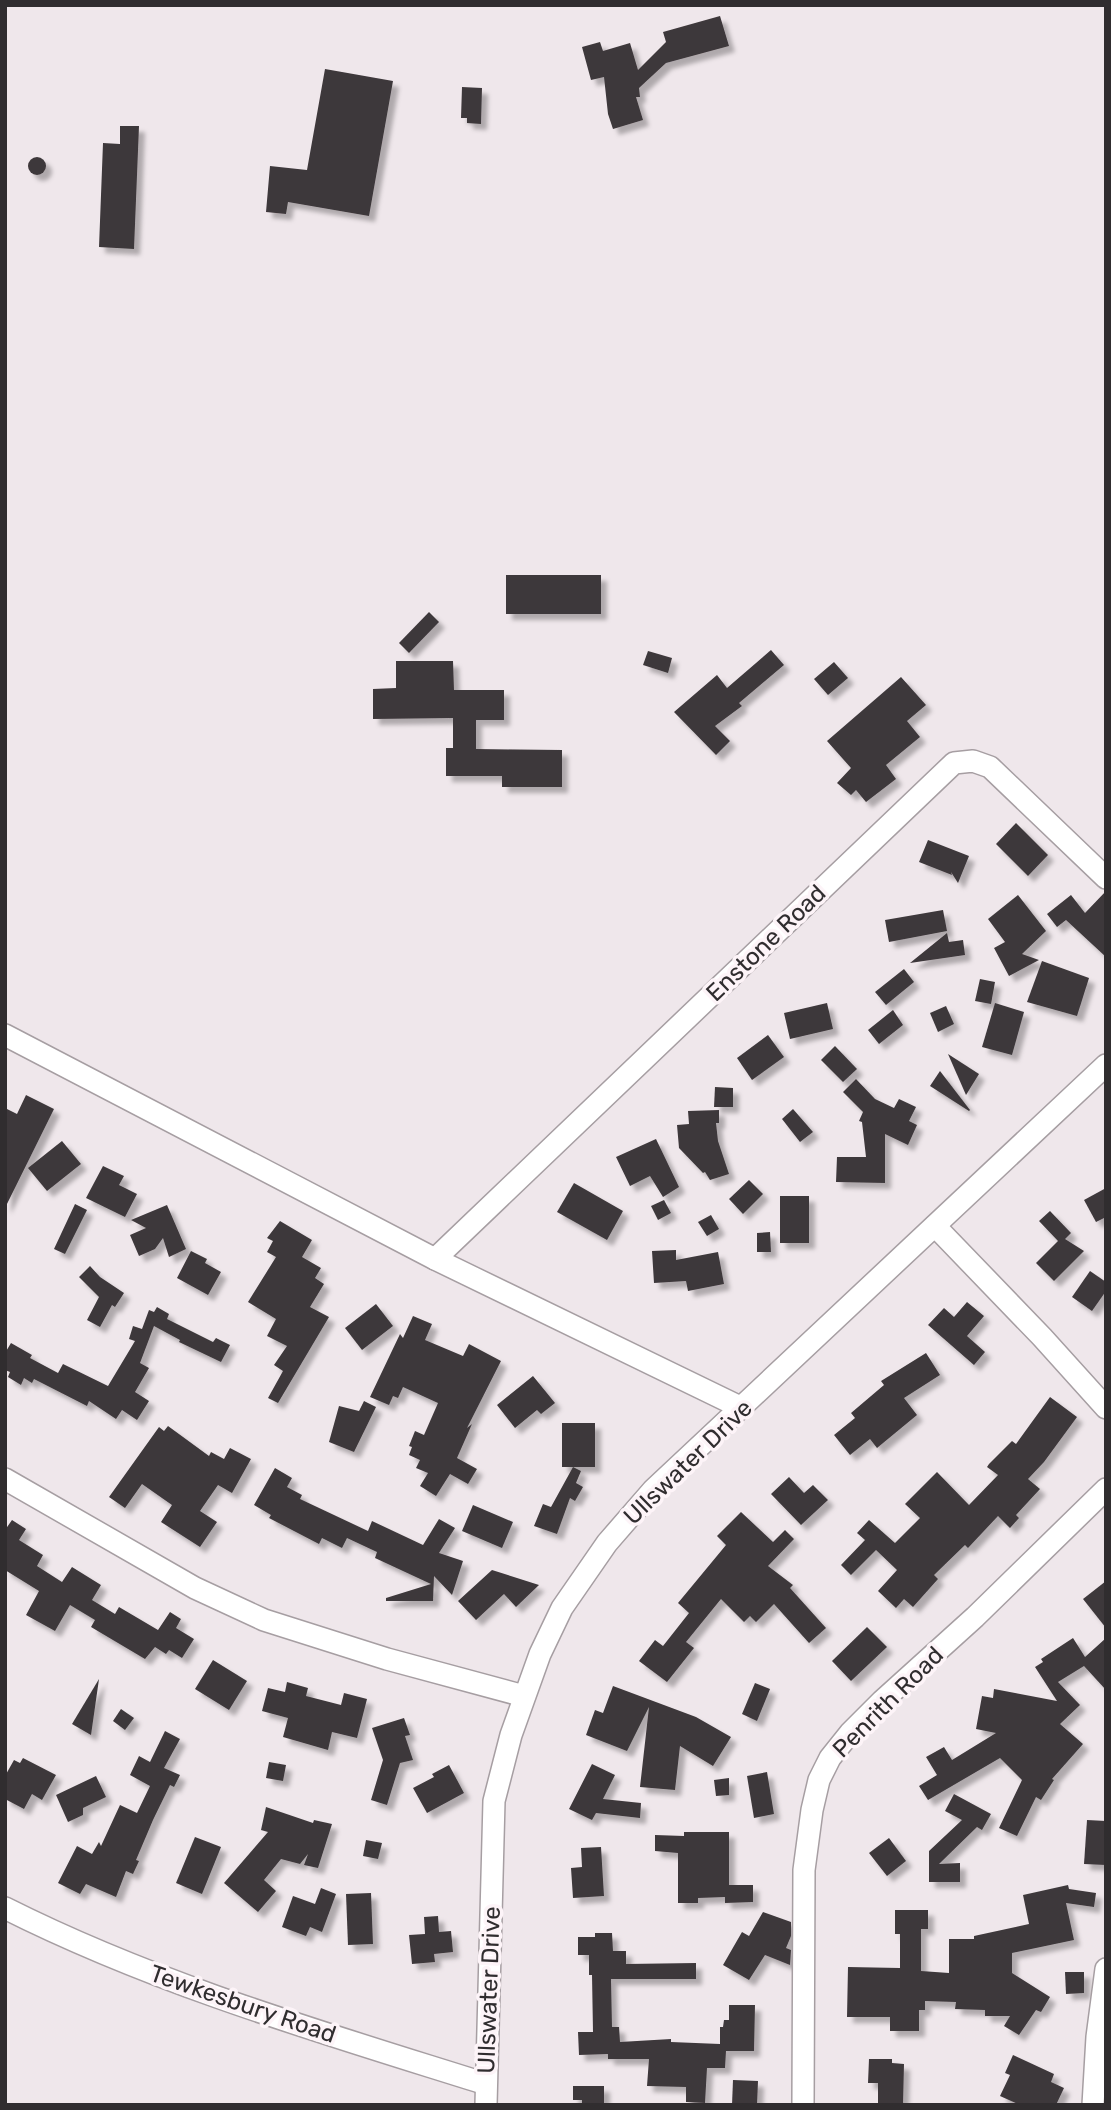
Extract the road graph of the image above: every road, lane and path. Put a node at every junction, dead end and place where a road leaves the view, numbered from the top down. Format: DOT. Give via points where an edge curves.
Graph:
graph roads {
  1 [pos="1106,878"];
  2 [pos="5,1035"];
  3 [pos="1106,1065"];
  4 [pos="935,1226"];
  5 [pos="435,1259"];
  6 [pos="742,1408"];
  7 [pos="1106,1408"];
  8 [pos="5,1479"];
  9 [pos="1106,1489"];
  10 [pos="524,1696"];
  11 [pos="5,1908"];
  12 [pos="1106,1969"];
  13 [pos="486,2094"];
  14 [pos="803,2105"];
  15 [pos="1093,2105"];
  1 -- 5 [label="street, Enstone Road" via="990,767 973,761 954,763"];
  2 -- 5 [label="street"];
  3 -- 4 [label="street, Ullswater Drive"];
  4 -- 6 [label="street, Ullswater Drive"];
  4 -- 7 [label="street"];
  5 -- 6 [label="street"];
  6 -- 10 [label="street, Ullswater Drive" via="653,1490 607,1543 562,1608"];
  8 -- 10 [label="street" via="195,1588 264,1620"];
  9 -- 14 [label="street, Penrith Road" via="882,1701 830,1758 812,1810 804,1870"];
  10 -- 13 [label="street, Ullswater Drive" via="494,1801"];
  11 -- 13 [label="street, Tewkesbury Road" via="125,1963"];
  12 -- 15 [label="street"];
}
